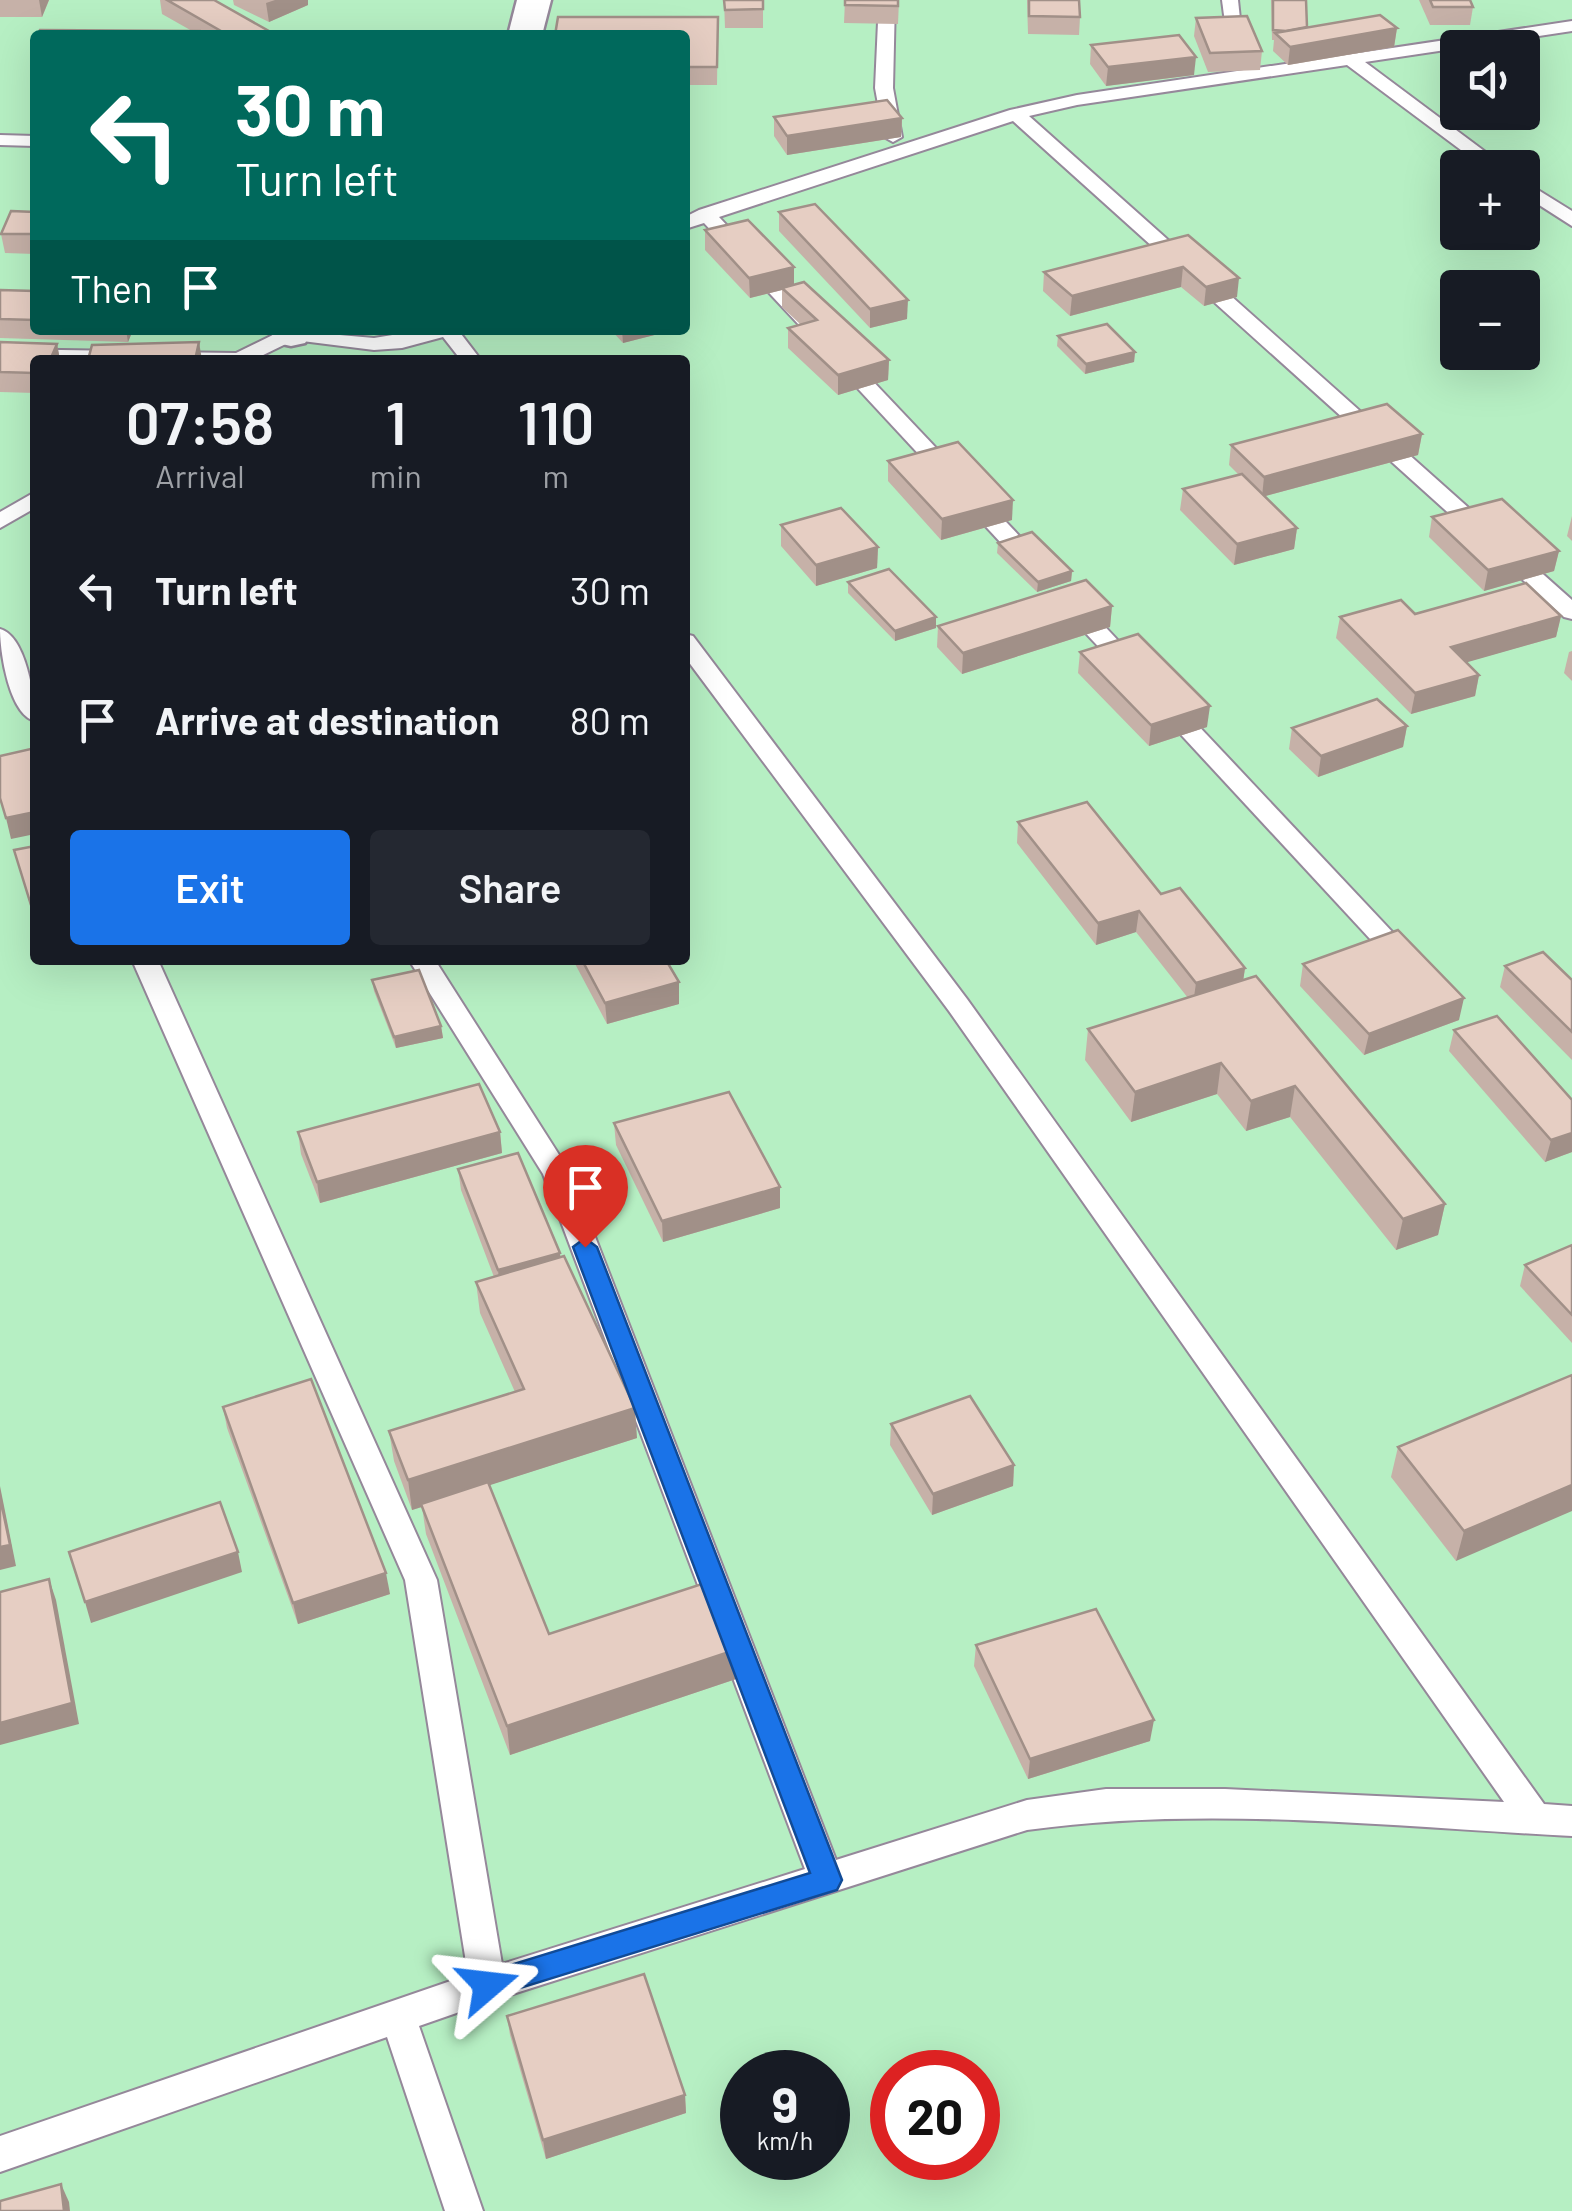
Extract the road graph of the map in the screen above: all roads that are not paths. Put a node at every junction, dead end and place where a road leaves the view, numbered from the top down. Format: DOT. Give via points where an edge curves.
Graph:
graph roads {
  1 [pos="534,0"];
  2 [pos="887,0"];
  3 [pos="1230,0"];
  4 [pos="1572,26"];
  5 [pos="526,30"];
  6 [pos="1351,60"];
  7 [pos="1241,76"];
  8 [pos="1016,114"];
  9 [pos="0,140"];
  10 [pos="30,141"];
  11 [pos="1474,150"];
  12 [pos="897,153"];
  13 [pos="1540,198"];
  14 [pos="695,218"];
  15 [pos="1572,220"];
  16 [pos="286,335"];
  17 [pos="312,335"];
  18 [pos="428,335"];
  19 [pos="451,335"];
  20 [pos="0,355"];
  21 [pos="247,355"];
  22 [pos="467,355"];
  23 [pos="30,356"];
  24 [pos="30,502"];
  25 [pos="0,521"];
  26 [pos="1572,612"];
  27 [pos="0,636"];
  28 [pos="690,648"];
  29 [pos="30,703"];
  30 [pos="146,965"];
  31 [pos="425,965"];
  32 [pos="1423,980"];
  33 [pos="1554,1822"];
  34 [pos="827,1880"];
  35 [pos="488,1985"];
  36 [pos="398,2017"];
  37 [pos="0,2154"];
  38 [pos="464,2211"];
  1 -- 5 [label="street"];
  2 -- 12 [label="lane" via="884,88"];
  3 -- 7 [label="lane"];
  4 -- 6 [label="lane"];
  6 -- 7 [label="lane"];
  6 -- 11 [label="lane"];
  7 -- 8 [label="lane"];
  8 -- 12 [label="lane"];
  8 -- 26 [label="lane"];
  9 -- 10 [label="lane"];
  12 -- 14 [label="lane"];
  13 -- 15 [label="lane"];
  14 -- 32 [label="lane"];
  16 -- 21 [label="lane"];
  17 -- 18 [label="lane" via="374,344"];
  19 -- 22 [label="lane"];
  20 -- 23 [label="lane"];
  24 -- 25 [label="lane"];
  27 -- 29 [label="lane"];
  28 -- 33 [label="lane"];
  30 -- 35 [label="lane" via="421,1580"];
  31 -- 34 [label="lane" via="556,1172"];
  33 -- 34 [label="lane" via="1106,1804 1027,1815"];
  34 -- 35 [label="lane"];
  35 -- 36 [label="lane"];
  36 -- 37 [label="lane"];
  36 -- 38 [label="lane"];
}
